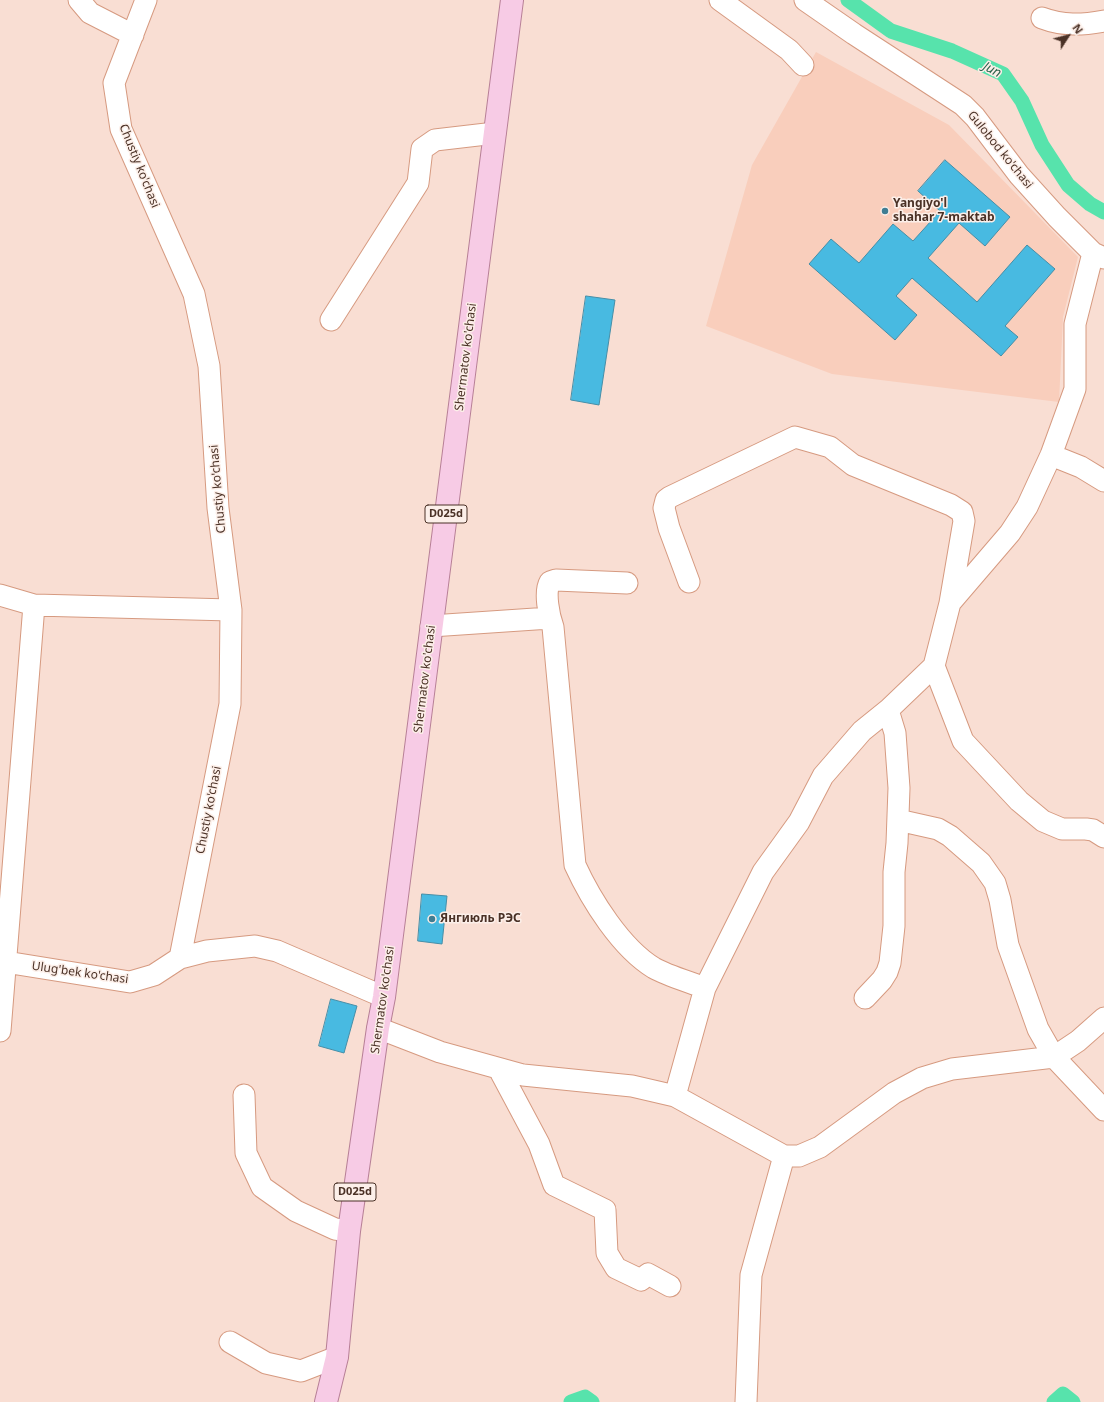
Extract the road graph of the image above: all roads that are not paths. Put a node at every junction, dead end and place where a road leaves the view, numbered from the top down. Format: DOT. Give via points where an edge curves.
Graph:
graph roads {
  1 [pos="79,0"];
  2 [pos="146,0"];
  3 [pos="512,0"];
  4 [pos="720,0"];
  5 [pos="805,0"];
  6 [pos="1042,18"];
  7 [pos="1104,21"];
  8 [pos="133,35"];
  9 [pos="803,65"];
  10 [pos="495,133"];
  11 [pos="1098,256"];
  12 [pos="331,320"];
  13 [pos="1051,455"];
  14 [pos="1104,481"];
  15 [pos="689,582"];
  16 [pos="626,583"];
  17 [pos="0,595"];
  18 [pos="950,603"];
  19 [pos="34,604"];
  20 [pos="231,610"];
  21 [pos="550,618"];
  22 [pos="431,626"];
  23 [pos="934,666"];
  24 [pos="888,710"];
  25 [pos="898,820"];
  26 [pos="1104,837"];
  27 [pos="180,958"];
  28 [pos="2,962"];
  29 [pos="705,988"];
  30 [pos="384,997"];
  31 [pos="865,998"];
  32 [pos="1104,1019"];
  33 [pos="378,1028"];
  34 [pos="0,1031"];
  35 [pos="1054,1057"];
  36 [pos="499,1069"];
  37 [pos="244,1095"];
  38 [pos="675,1096"];
  39 [pos="1104,1110"];
  40 [pos="784,1156"];
  41 [pos="349,1231"];
  42 [pos="670,1286"];
  43 [pos="230,1342"];
  44 [pos="337,1357"];
  45 [pos="326,1402"];
  46 [pos="339,1402"];
  47 [pos="746,1402"];
  1 -- 8 [label="street" via="90,13"];
  2 -- 8 [label="street, Chustiy ko'chasi"];
  3 -- 10 [label="main road, Shermatov ko'chasi / D025d"];
  4 -- 9 [label="street" via="789,50"];
  5 -- 11 [label="street, Gulobod ko'chasi" via="963,104 1056,217"];
  6 -- 7 [label="street" via="1055,23 1075,25"];
  8 -- 20 [label="street, Chustiy ko'chasi" via="114,83 121,129 194,294 209,366 218,508"];
  10 -- 12 [label="street" via="435,140 422,149 418,183"];
  10 -- 22 [label="main road, Shermatov ko'chasi / D025d"];
  11 -- 13 [label="street" via="1075,324 1075,389"];
  13 -- 14 [label="street" via="1081,467"];
  13 -- 18 [label="street" via="1027,507 1010,533"];
  15 -- 18 [label="street" via="669,528 664,508 666,500 794,437 830,447 853,465 951,505 962,512 964,521"];
  16 -- 21 [label="street" via="550,582 547,590"];
  17 -- 19 [label="street"];
  18 -- 23 [label="street"];
  19 -- 20 [label="street"];
  19 -- 28 [label="street"];
  20 -- 27 [label="street, Chustiy ko'chasi" via="230,704"];
  21 -- 22 [label="street"];
  21 -- 29 [label="street" via="575,865 584,885 601,911 642,960 656,969"];
  22 -- 30 [label="main road, Shermatov ko'chasi / D025d"];
  23 -- 24 [label="street"];
  23 -- 26 [label="street" via="963,741 1019,801 1043,821 1062,829 1093,830"];
  24 -- 25 [label="street" via="895,733 899,788"];
  24 -- 29 [label="street" via="862,731 823,776 799,822 763,872"];
  25 -- 31 [label="street" via="890,963 882,980"];
  25 -- 35 [label="street" via="938,829 950,836 981,863 995,883 1008,945 1038,1029"];
  27 -- 28 [label="street, Ulug'bek ko'chasi" via="154,976 130,982"];
  27 -- 30 [label="street, Ulug'bek ko'chasi" via="232,947 255,946 277,951"];
  28 -- 34 [label="street"];
  29 -- 38 [label="street"];
  30 -- 33 [label="main road, Shermatov ko'chasi / D025d"];
  32 -- 35 [label="street"];
  33 -- 36 [label="street" via="440,1052"];
  33 -- 41 [label="main road, Shermatov ko'chasi / D025d"];
  35 -- 39 [label="street"];
  35 -- 40 [label="street" via="952,1069 922,1078 894,1093 820,1147 799,1156"];
  36 -- 38 [label="street" via="522,1075 632,1086"];
  36 -- 42 [label="street" via="539,1144 554,1185 605,1210 607,1253 616,1268 641,1280 648,1274"];
  37 -- 41 [label="street" via="246,1153 262,1187 296,1211 335,1229"];
  38 -- 40 [label="street"];
  40 -- 47 [label="street" via="751,1275"];
  41 -- 44 [label="main road, Shermatov ko'chasi / D025d"];
  43 -- 44 [label="street" via="266,1363 301,1371"];
  44 -- 45 [label="main road, Shermatov ko'chasi / D025d"];
  44 -- 46 [label="main road, Shermatov ko'chasi / D025d"];
}
